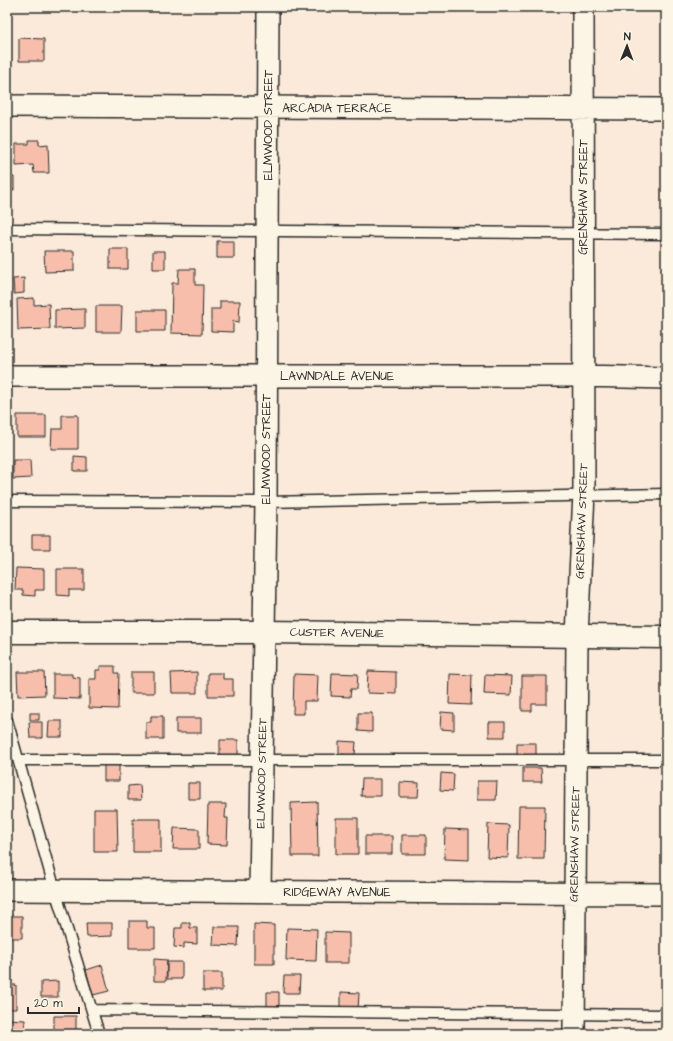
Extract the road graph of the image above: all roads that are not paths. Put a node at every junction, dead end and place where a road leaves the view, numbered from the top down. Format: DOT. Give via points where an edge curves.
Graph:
graph roads {
  1 [pos="268,7"];
  2 [pos="583,7"];
  3 [pos="7,106"];
  4 [pos="268,108"];
  5 [pos="583,108"];
  6 [pos="666,109"];
  7 [pos="7,229"];
  8 [pos="267,231"];
  9 [pos="583,232"];
  10 [pos="666,234"];
  11 [pos="7,376"];
  12 [pos="266,376"];
  13 [pos="583,376"];
  14 [pos="666,378"];
  15 [pos="584,494"];
  16 [pos="666,494"];
  17 [pos="7,501"];
  18 [pos="266,502"];
  19 [pos="7,632"];
  20 [pos="264,632"];
  21 [pos="577,636"];
  22 [pos="666,637"];
  23 [pos="7,720"];
  24 [pos="262,759"];
  25 [pos="19,760"];
  26 [pos="576,760"];
  27 [pos="666,760"];
  28 [pos="7,890"];
  29 [pos="55,890"];
  30 [pos="260,891"];
  31 [pos="575,893"];
  32 [pos="666,894"];
  33 [pos="92,1010"];
  34 [pos="666,1015"];
  35 [pos="574,1024"];
  36 [pos="99,1034"];
  1 -- 4 [label="street, ELMWOOD STREET"];
  2 -- 5 [label="street, GRENSHAW STREET"];
  3 -- 4 [label="street, ARCADIA TERRACE"];
  4 -- 5 [label="street, ARCADIA TERRACE"];
  4 -- 8 [label="street, ELMWOOD STREET"];
  5 -- 6 [label="street, ARCADIA TERRACE"];
  5 -- 9 [label="street, GRENSHAW STREET"];
  7 -- 8 [label="lane"];
  8 -- 9 [label="lane"];
  8 -- 12 [label="street, ELMWOOD STREET"];
  9 -- 10 [label="lane"];
  9 -- 13 [label="street, GRENSHAW STREET"];
  11 -- 12 [label="street, LAWNDALE AVENUE"];
  12 -- 13 [label="street, LAWNDALE AVENUE"];
  12 -- 18 [label="street, ELMWOOD STREET"];
  13 -- 14 [label="street, LAWNDALE AVENUE"];
  13 -- 15 [label="street, GRENSHAW STREET"];
  15 -- 16 [label="lane"];
  15 -- 18 [label="lane"];
  15 -- 21 [label="street, GRENSHAW STREET"];
  17 -- 18 [label="lane"];
  18 -- 20 [label="street, ELMWOOD STREET"];
  19 -- 20 [label="street, CUSTER AVENUE"];
  20 -- 21 [label="street, CUSTER AVENUE"];
  20 -- 24 [label="street, ELMWOOD STREET"];
  21 -- 22 [label="street, CUSTER AVENUE"];
  21 -- 26 [label="street, GRENSHAW STREET"];
  23 -- 25 [label="lane"];
  24 -- 25 [label="lane"];
  24 -- 26 [label="lane"];
  24 -- 30 [label="street, ELMWOOD STREET"];
  25 -- 29 [label="lane"];
  26 -- 27 [label="lane"];
  26 -- 31 [label="street, GRENSHAW STREET"];
  28 -- 29 [label="street, RIDGEWAY AVENUE"];
  29 -- 30 [label="street, RIDGEWAY AVENUE"];
  29 -- 33 [label="lane"];
  30 -- 31 [label="street, RIDGEWAY AVENUE"];
  31 -- 32 [label="street, RIDGEWAY AVENUE"];
  31 -- 35 [label="street, GRENSHAW STREET"];
  33 -- 35 [label="lane"];
  33 -- 36 [label="lane"];
  34 -- 35 [label="lane"];
}
